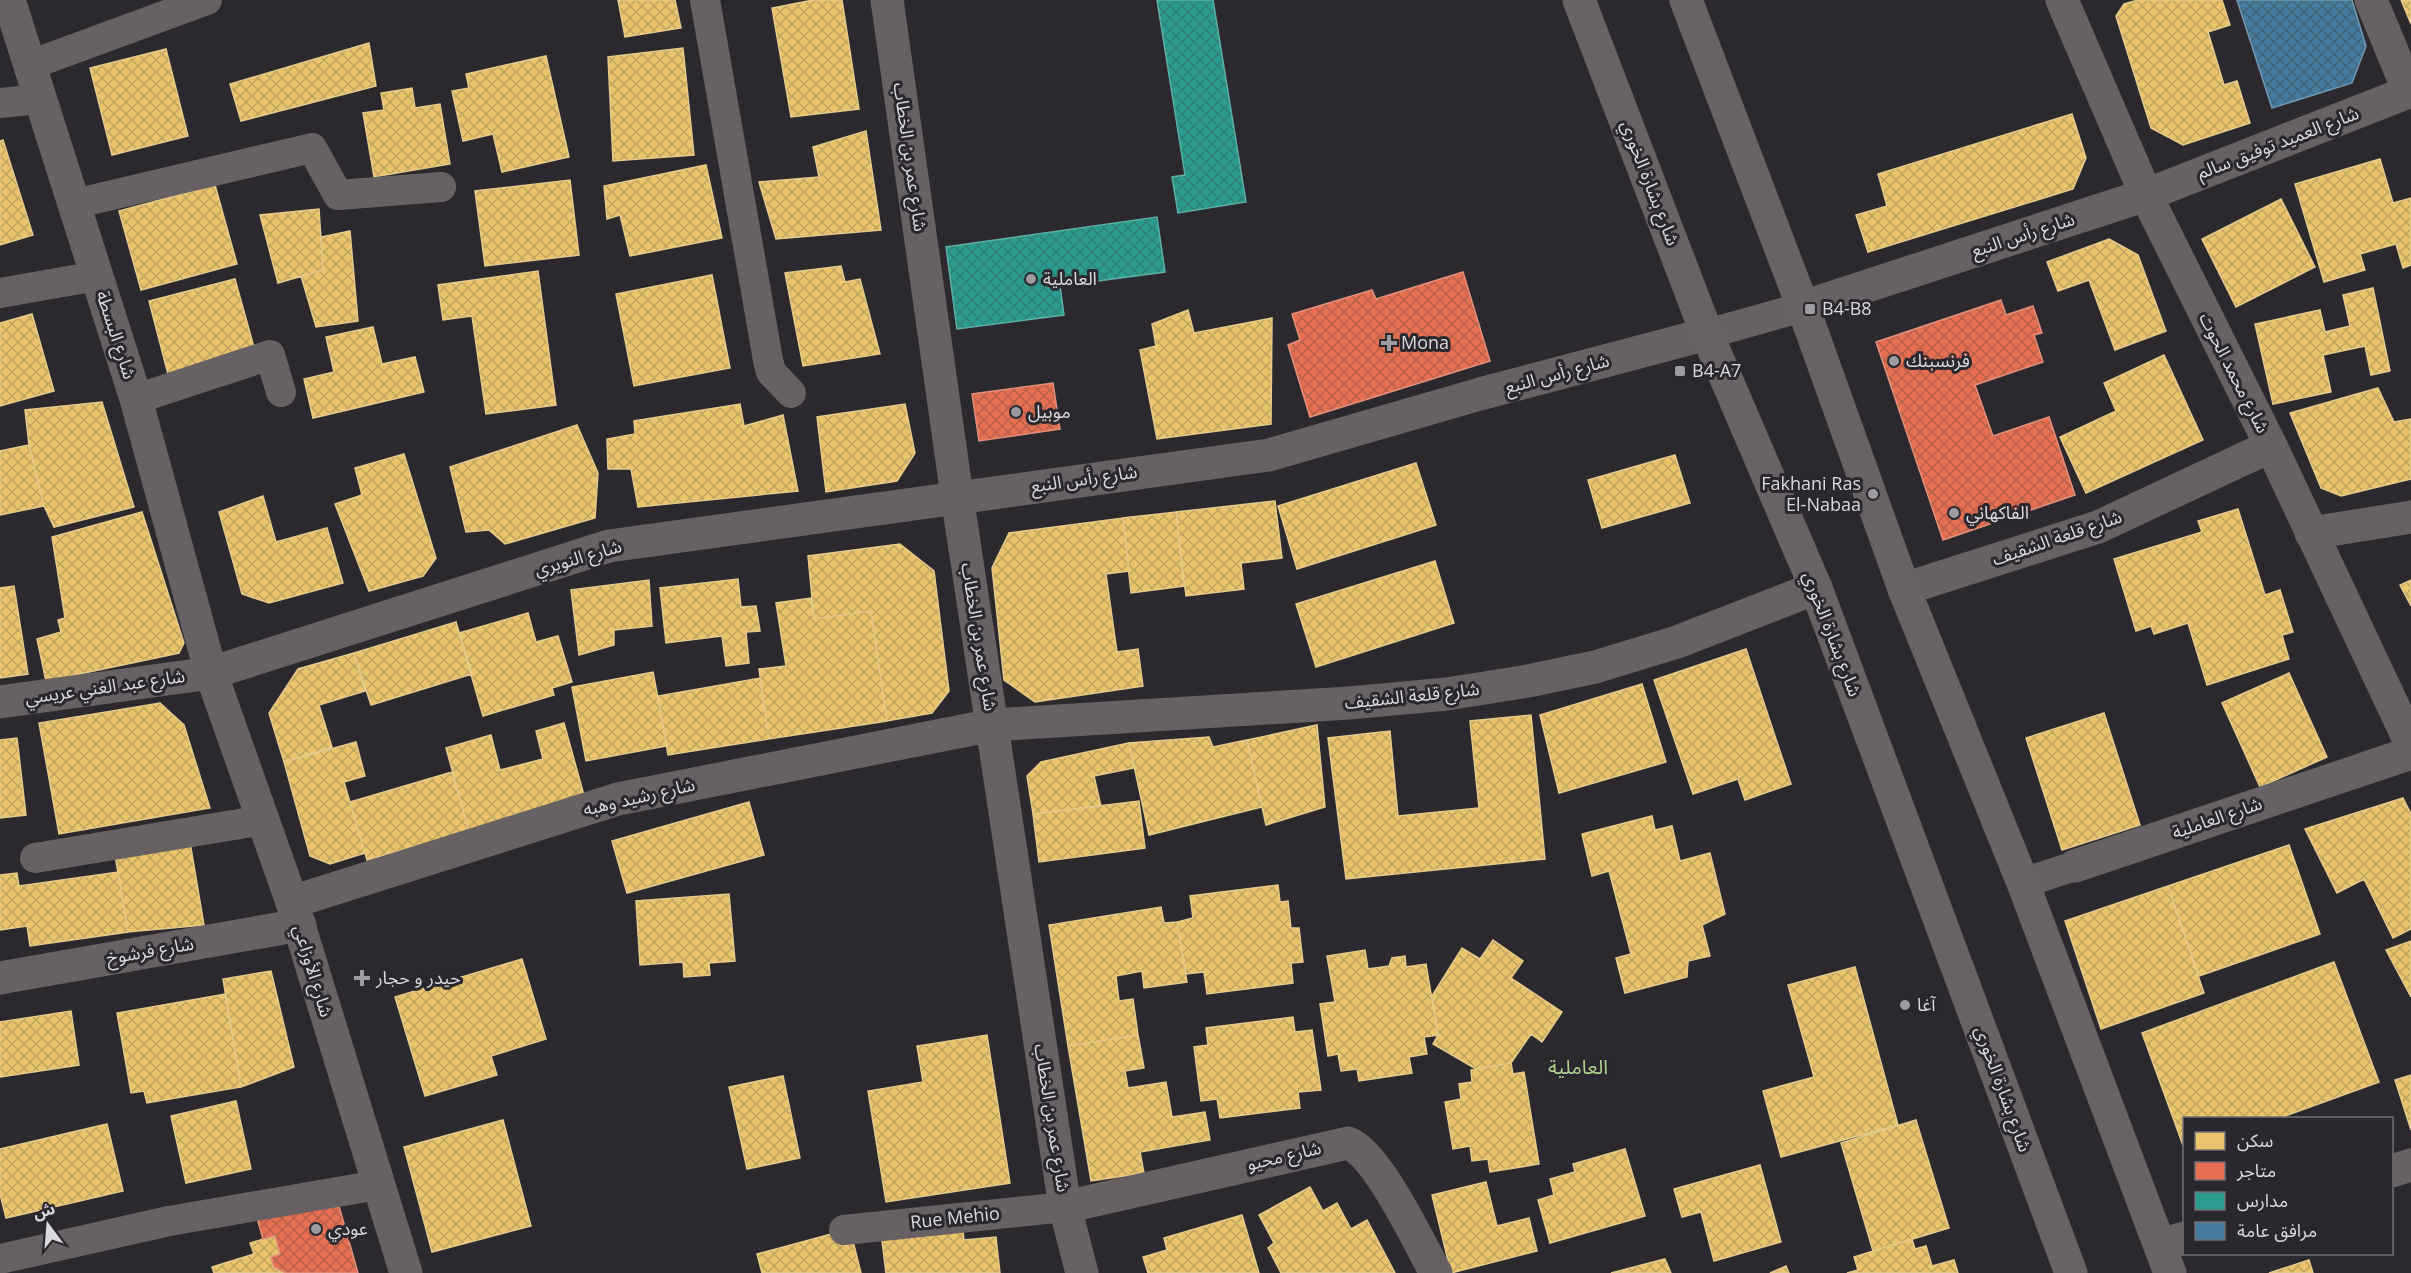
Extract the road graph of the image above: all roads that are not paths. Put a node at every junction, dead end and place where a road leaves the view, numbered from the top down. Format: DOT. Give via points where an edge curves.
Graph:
graph roads {
  1 [pos="9,0"];
  2 [pos="207,0"];
  3 [pos="705,0"];
  4 [pos="887,0"];
  5 [pos="1579,0"];
  6 [pos="1686,0"];
  7 [pos="2371,0"];
  8 [pos="2069,2"];
  9 [pos="30,65"];
  10 [pos="2410,93"];
  11 [pos="40,99"];
  12 [pos="0,103"];
  13 [pos="441,187"];
  14 [pos="2145,195"];
  15 [pos="74,204"];
  16 [pos="97,276"];
  17 [pos="0,293"];
  18 [pos="1803,306"];
  19 [pos="1707,334"];
  20 [pos="281,392"];
  21 [pos="791,393"];
  22 [pos="136,399"];
  23 [pos="2271,446"];
  24 [pos="957,496"];
  25 [pos="2411,518"];
  26 [pos="2312,533"];
  27 [pos="1816,588"];
  28 [pos="1904,589"];
  29 [pos="211,673"];
  30 [pos="0,702"];
  31 [pos="993,725"];
  32 [pos="2411,744"];
  33 [pos="2411,753"];
  34 [pos="264,820"];
  35 [pos="35,858"];
  36 [pos="2075,866"];
  37 [pos="2023,883"];
  38 [pos="296,913"];
  39 [pos="0,978"];
  40 [pos="2411,1165"];
  41 [pos="2393,1170"];
  42 [pos="378,1185"];
  43 [pos="1065,1207"];
  44 [pos="844,1230"];
  45 [pos="2171,1252"];
  46 [pos="0,1259"];
  47 [pos="406,1273"];
  48 [pos="1083,1273"];
  49 [pos="1436,1273"];
  50 [pos="2071,1273"];
  1 -- 9 [label="street, شارع البسطة"];
  2 -- 9 [label="street"];
  3 -- 21 [label="street" via="768,360 771,372"];
  4 -- 24 [label="street, شارع عمر بن الخطاب"];
  5 -- 19 [label="main road, شارع بشارة الخوري"];
  6 -- 18 [label="main road"];
  7 -- 10 [label="street"];
  8 -- 14 [label="street, شارع محمد الحوت"];
  9 -- 11 [label="street, شارع البسطة"];
  10 -- 14 [label="street, شارع العميد توفيق سالم"];
  11 -- 12 [label="street"];
  11 -- 15 [label="street, شارع البسطة"];
  13 -- 15 [label="street" via="338,195 312,148"];
  14 -- 18 [label="street, شارع رأس النبع"];
  14 -- 23 [label="street, شارع محمد الحوت"];
  15 -- 16 [label="street, شارع البسطة"];
  16 -- 17 [label="street"];
  16 -- 22 [label="street, شارع البسطة"];
  18 -- 19 [label="street, شارع رأس النبع"];
  18 -- 28 [label="main road"];
  19 -- 24 [label="street, شارع رأس النبع" via="1269,455"];
  19 -- 27 [label="main road, شارع بشارة الخوري"];
  20 -- 22 [label="street" via="270,355"];
  22 -- 29 [label="street, شارع البسطة"];
  23 -- 26 [label="street, شارع محمد الحوت"];
  23 -- 28 [label="street, شارع قلعة الشقيف" via="2098,527"];
  24 -- 29 [label="street, شارع النويري" via="609,546"];
  24 -- 31 [label="street, شارع عمر بن الخطاب"];
  25 -- 26 [label="street"];
  26 -- 32 [label="street, شارع محمد الحوت"];
  27 -- 31 [label="street, شارع قلعة الشقيف" via="1677,642 1595,667 1516,683 1349,703"];
  27 -- 50 [label="main road, شارع بشارة الخوري"];
  28 -- 37 [label="main road"];
  29 -- 30 [label="street, شارع عبد الغني عريسي"];
  29 -- 34 [label="street, شارع الأوزاعي"];
  31 -- 38 [label="street, شارع رشيد وهبه" via="618,799"];
  31 -- 43 [label="street, شارع عمر بن الخطاب"];
  33 -- 36 [label="street, شارع العاملية"];
  34 -- 35 [label="street"];
  34 -- 38 [label="street, شارع الأوزاعي"];
  36 -- 37 [label="street, شارع العاملية"];
  37 -- 45 [label="main road"];
  38 -- 39 [label="street, شارع فرشوخ"];
  38 -- 42 [label="street, شارع الأوزاعي"];
  40 -- 41 [label="street"];
  42 -- 46 [label="street" via="169,1221"];
  42 -- 47 [label="street, شارع الأوزاعي"];
  43 -- 44 [label="street, Rue Mehio"];
  43 -- 48 [label="street, شارع عمر بن الخطاب"];
  43 -- 49 [label="street, شارع محيو" via="1348,1143 1358,1147 1375,1166"];
}
